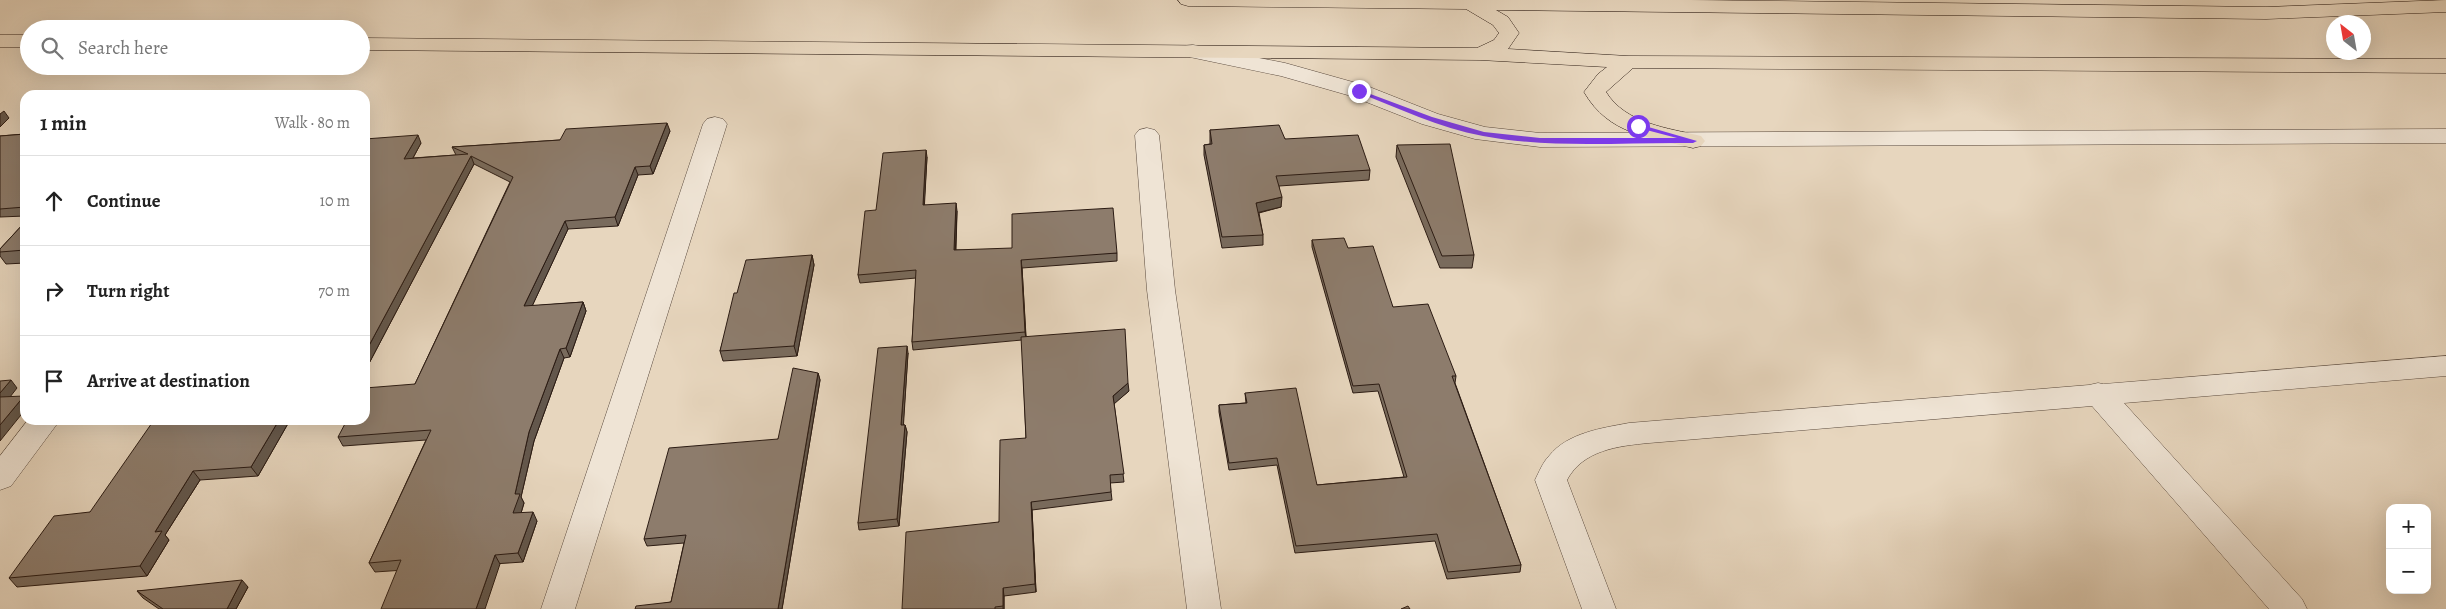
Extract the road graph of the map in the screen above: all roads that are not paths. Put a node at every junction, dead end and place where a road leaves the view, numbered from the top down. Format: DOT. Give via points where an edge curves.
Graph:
graph roads {
  1 [pos="1188,0"];
  2 [pos="1468,3"];
  3 [pos="2446,6"];
  4 [pos="2419,7"];
  5 [pos="2446,12"];
  6 [pos="0,41"];
  7 [pos="20,41"];
  8 [pos="370,44"];
  9 [pos="1193,50"];
  10 [pos="1480,54"];
  11 [pos="1628,62"];
  12 [pos="2446,66"];
  13 [pos="715,124"];
  14 [pos="1147,135"];
  15 [pos="2446,136"];
  16 [pos="1693,141"];
  17 [pos="2446,366"];
  18 [pos="2098,394"];
  19 [pos="41,425"];
  20 [pos="0,478"];
  21 [pos="558,609"];
  22 [pos="1204,609"];
  23 [pos="1598,609"];
  24 [pos="2290,609"];
  1 -- 2 [label="main road"];
  2 -- 4 [label="main road" via="2266,13"];
  2 -- 10 [label="main road" via="1501,21 1509,33 1502,44"];
  3 -- 4 [label="main road"];
  4 -- 5 [label="main road"];
  6 -- 7 [label="main road"];
  8 -- 9 [label="main road"];
  9 -- 10 [label="main road"];
  9 -- 16 [label="street" via="1285,70 1359,91 1430,119 1483,134 1540,140"];
  10 -- 11 [label="main road"];
  11 -- 12 [label="main road"];
  11 -- 16 [label="main road" via="1596,92 1601,105 1616,118"];
  13 -- 21 [label="street"];
  14 -- 22 [label="street" via="1161,290"];
  15 -- 16 [label="street"];
  17 -- 18 [label="street"];
  18 -- 23 [label="street" via="1636,434 1584,446 1555,467 1551,480"];
  18 -- 24 [label="street"];
  19 -- 20 [label="street"];
}
